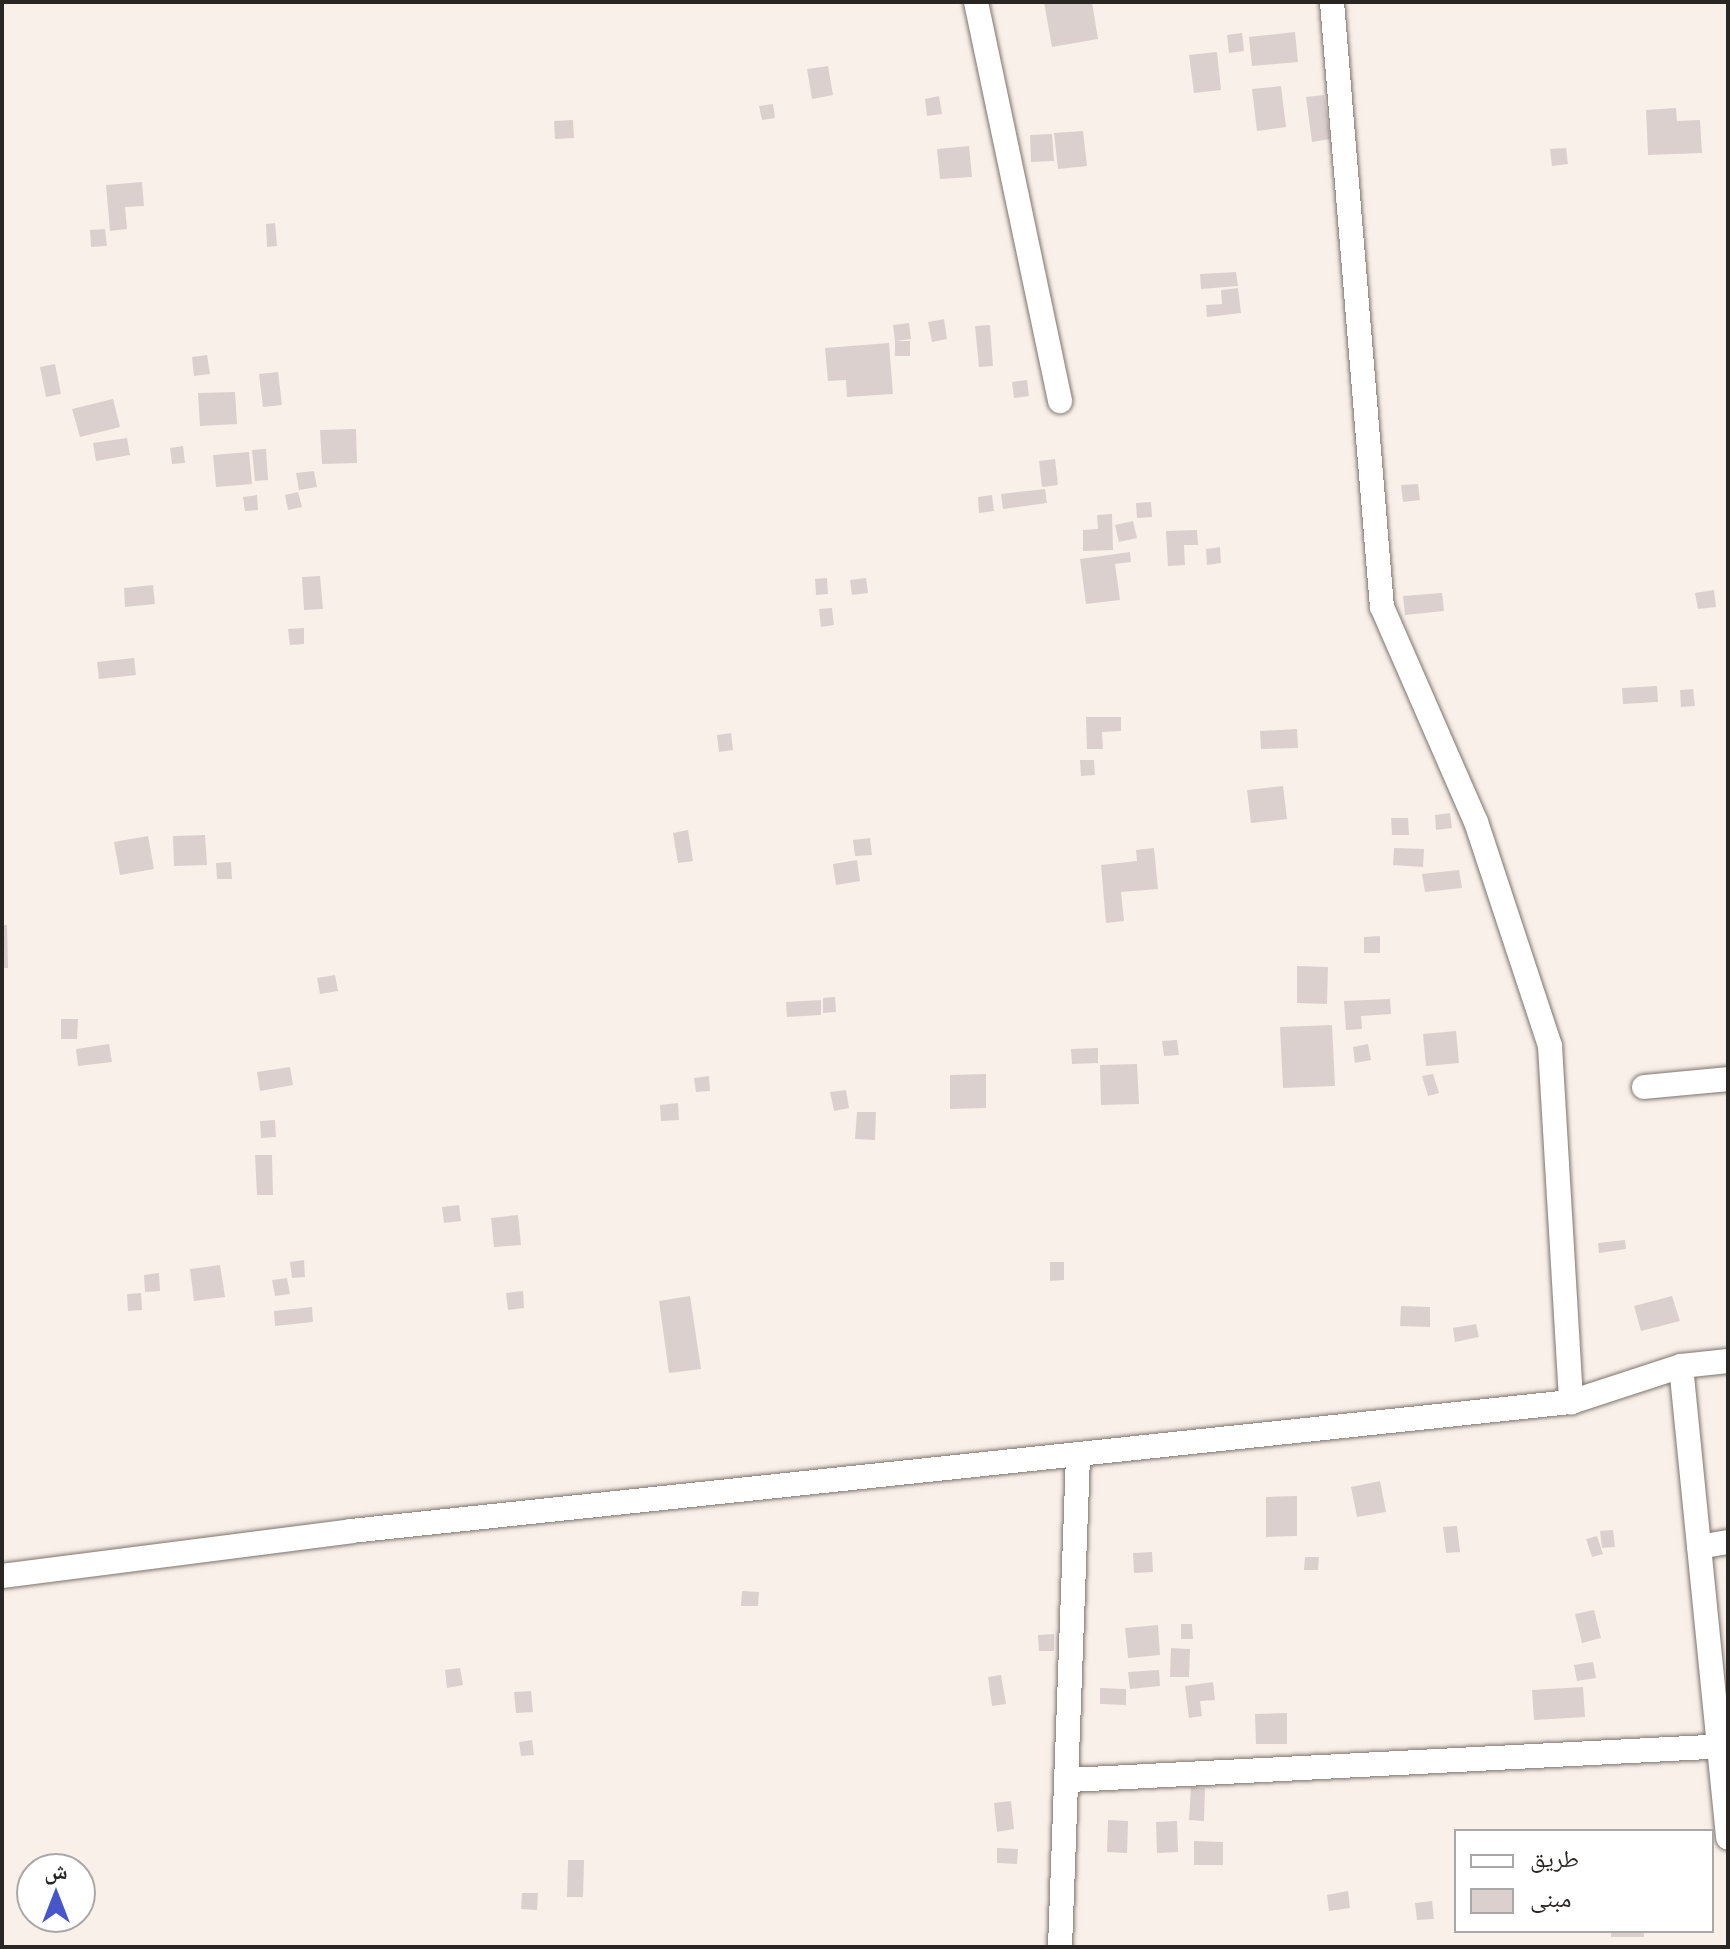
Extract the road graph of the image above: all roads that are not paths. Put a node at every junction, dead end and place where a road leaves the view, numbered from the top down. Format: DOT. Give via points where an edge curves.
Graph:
graph roads {
  1 [pos="976,2"];
  2 [pos="1332,2"];
  3 [pos="1060,401"];
  4 [pos="1728,1079"];
  5 [pos="1644,1087"];
  6 [pos="1728,1361"];
  7 [pos="1681,1366"];
  8 [pos="1571,1402"];
  9 [pos="1078,1456"];
  10 [pos="1728,1542"];
  11 [pos="1699,1547"];
  12 [pos="2,1576"];
  13 [pos="1724,1746"];
  14 [pos="1070,1780"];
  15 [pos="1728,1838"];
  16 [pos="1060,1947"];
  1 -- 3 [label="street"];
  2 -- 8 [label="street" via="1382,607 1476,822 1550,1046"];
  4 -- 5 [label="street"];
  6 -- 7 [label="street"];
  7 -- 8 [label="street"];
  7 -- 11 [label="street"];
  8 -- 9 [label="street"];
  9 -- 12 [label="street" via="351,1531"];
  9 -- 14 [label="street"];
  10 -- 11 [label="street"];
  11 -- 13 [label="street"];
  13 -- 14 [label="street"];
  13 -- 15 [label="street"];
  14 -- 16 [label="street"];
}
